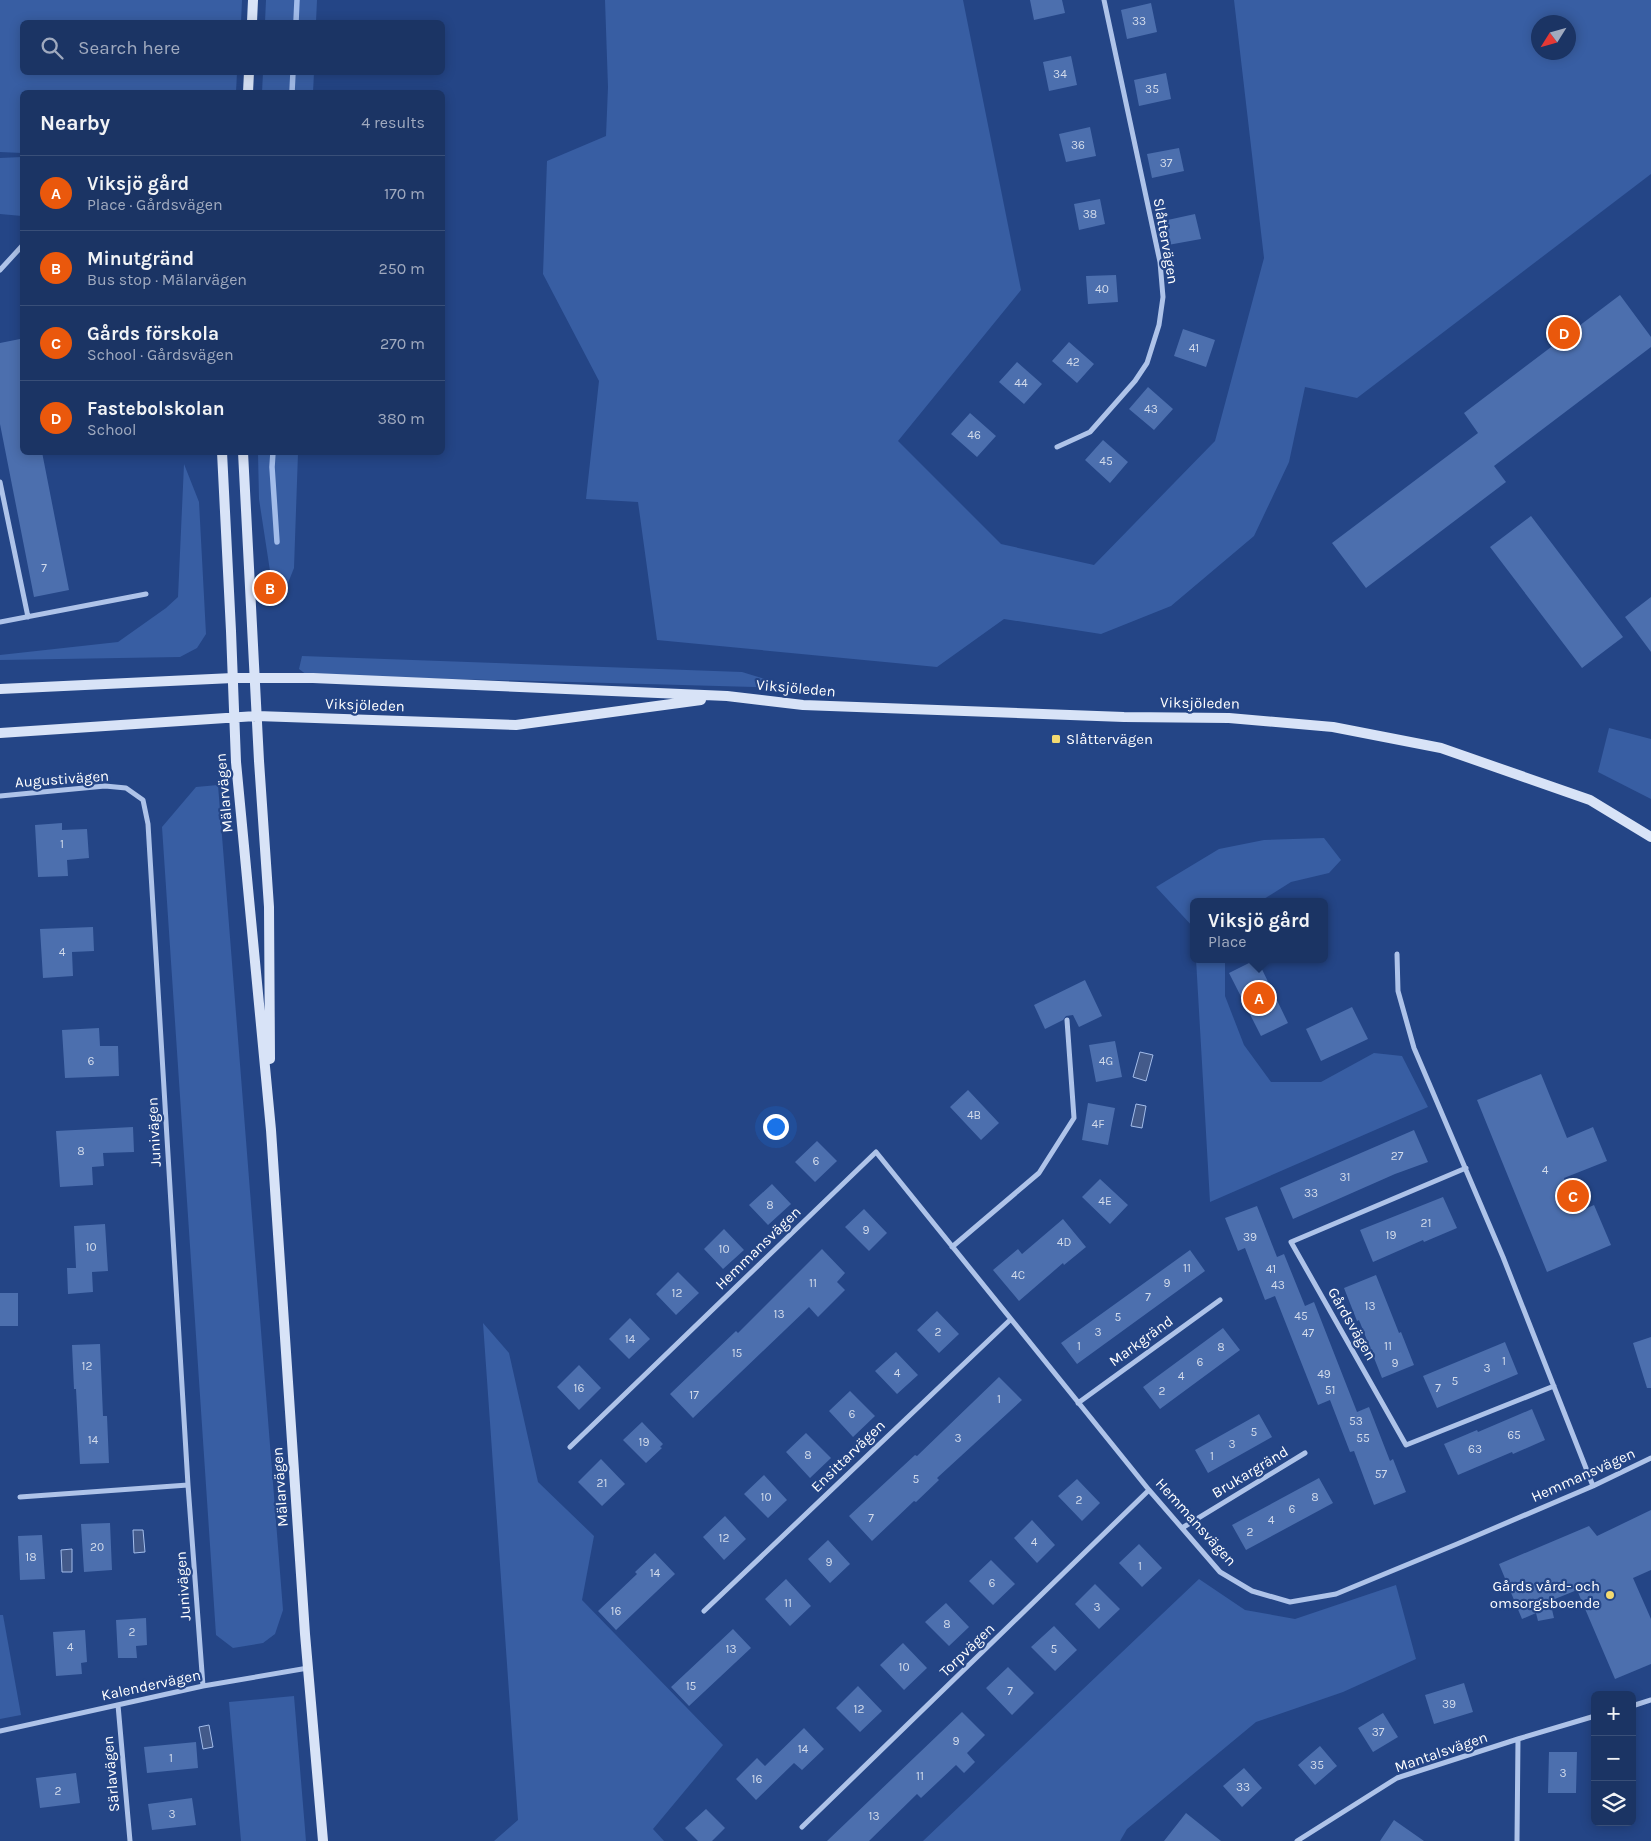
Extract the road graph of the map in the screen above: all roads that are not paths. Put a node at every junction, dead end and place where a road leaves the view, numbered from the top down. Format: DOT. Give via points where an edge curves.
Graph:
graph roads {
  1 [pos="253,0"];
  2 [pos="1104,0"];
  3 [pos="252,20"];
  4 [pos="249,75"];
  5 [pos="248,90"];
  6 [pos="20,248"];
  7 [pos="0,270"];
  8 [pos="1057,447"];
  9 [pos="222,455"];
  10 [pos="243,455"];
  11 [pos="0,482"];
  12 [pos="146,594"];
  13 [pos="28,617"];
  14 [pos="0,622"];
  15 [pos="233,678"];
  16 [pos="255,678"];
  17 [pos="0,689"];
  18 [pos="727,696"];
  19 [pos="257,716"];
  20 [pos="234,717"];
  21 [pos="0,733"];
  22 [pos="126,788"];
  23 [pos="0,796"];
  24 [pos="1651,837"];
  25 [pos="1398,954"];
  26 [pos="1067,1020"];
  27 [pos="271,1130"];
  28 [pos="1466,1168"];
  29 [pos="952,1247"];
  30 [pos="1220,1300"];
  31 [pos="1010,1320"];
  32 [pos="1554,1386"];
  33 [pos="1078,1403"];
  34 [pos="570,1446"];
  35 [pos="1305,1453"];
  36 [pos="1651,1458"];
  37 [pos="188,1485"];
  38 [pos="1593,1486"];
  39 [pos="1149,1490"];
  40 [pos="20,1497"];
  41 [pos="1182,1528"];
  42 [pos="704,1611"];
  43 [pos="309,1668"];
  44 [pos="203,1686"];
  45 [pos="1651,1700"];
  46 [pos="118,1705"];
  47 [pos="1636,1705"];
  48 [pos="1591,1717"];
  49 [pos="0,1731"];
  50 [pos="1518,1739"];
  51 [pos="802,1827"];
  52 [pos="130,1841"];
  53 [pos="323,1841"];
  54 [pos="1297,1841"];
  55 [pos="1517,1841"];
  1 -- 3 [label="main road"];
  2 -- 8 [label="street, Slåttervägen" via="1160,262 1163,297 1152,349 1136,381 1090,432"];
  4 -- 5 [label="main road"];
  6 -- 7 [label="street"];
  9 -- 15 [label="main road, Mälarvägen"];
  10 -- 16 [label="main road, Mälarvägen"];
  11 -- 13 [label="street"];
  12 -- 13 [label="street"];
  13 -- 14 [label="street"];
  15 -- 16 [label="main road, Viksjöleden"];
  15 -- 17 [label="main road, Viksjöleden"];
  15 -- 20 [label="main road, Mälarvägen"];
  16 -- 18 [label="main road, Viksjöleden"];
  16 -- 19 [label="main road, Mälarvägen"];
  18 -- 19 [label="main road, Viksjöleden" via="516,725"];
  18 -- 24 [label="main road, Viksjöleden" via="803,705 1229,718 1332,727 1441,748 1590,800"];
  19 -- 20 [label="main road, Viksjöleden"];
  19 -- 27 [label="main road, Mälarvägen" via="269,907"];
  20 -- 21 [label="main road, Viksjöleden"];
  20 -- 27 [label="main road, Mälarvägen"];
  22 -- 23 [label="street, Augustivägen" via="105,786"];
  22 -- 37 [label="street, Junivägen" via="144,800 148,824"];
  25 -- 28 [label="street" via="1398,991 1414,1048"];
  26 -- 29 [label="street" via="1074,1118 1039,1173"];
  27 -- 43 [label="main road, Mälarvägen"];
  28 -- 32 [label="street"];
  28 -- 32 [label="street, Gårdsvägen" via="1291,1242 1406,1445"];
  29 -- 31 [label="street, Hemmansvägen"];
  29 -- 34 [label="street, Hemmansvägen" via="876,1152"];
  30 -- 33 [label="street, Markgränd"];
  31 -- 33 [label="street, Hemmansvägen"];
  31 -- 42 [label="street, Ensittarvägen"];
  32 -- 38 [label="street"];
  33 -- 39 [label="street, Hemmansvägen"];
  35 -- 41 [label="street, Brukargränd"];
  36 -- 38 [label="street, Hemmansvägen"];
  37 -- 40 [label="street"];
  37 -- 44 [label="street, Junivägen"];
  38 -- 41 [label="street, Hemmansvägen" via="1336,1594 1290,1602 1252,1591 1220,1572"];
  39 -- 41 [label="street, Hemmansvägen"];
  39 -- 51 [label="street, Torpvägen"];
  43 -- 44 [label="street, Kalendervägen"];
  43 -- 53 [label="main road, Mälarvägen"];
  44 -- 46 [label="street, Kalendervägen"];
  45 -- 47 [label="street"];
  46 -- 49 [label="street, Kalendervägen"];
  46 -- 52 [label="street, Särlavägen"];
  48 -- 50 [label="street, Mantalsvägen"];
  50 -- 54 [label="street, Mantalsvägen" via="1397,1778"];
  50 -- 55 [label="street"];
}
